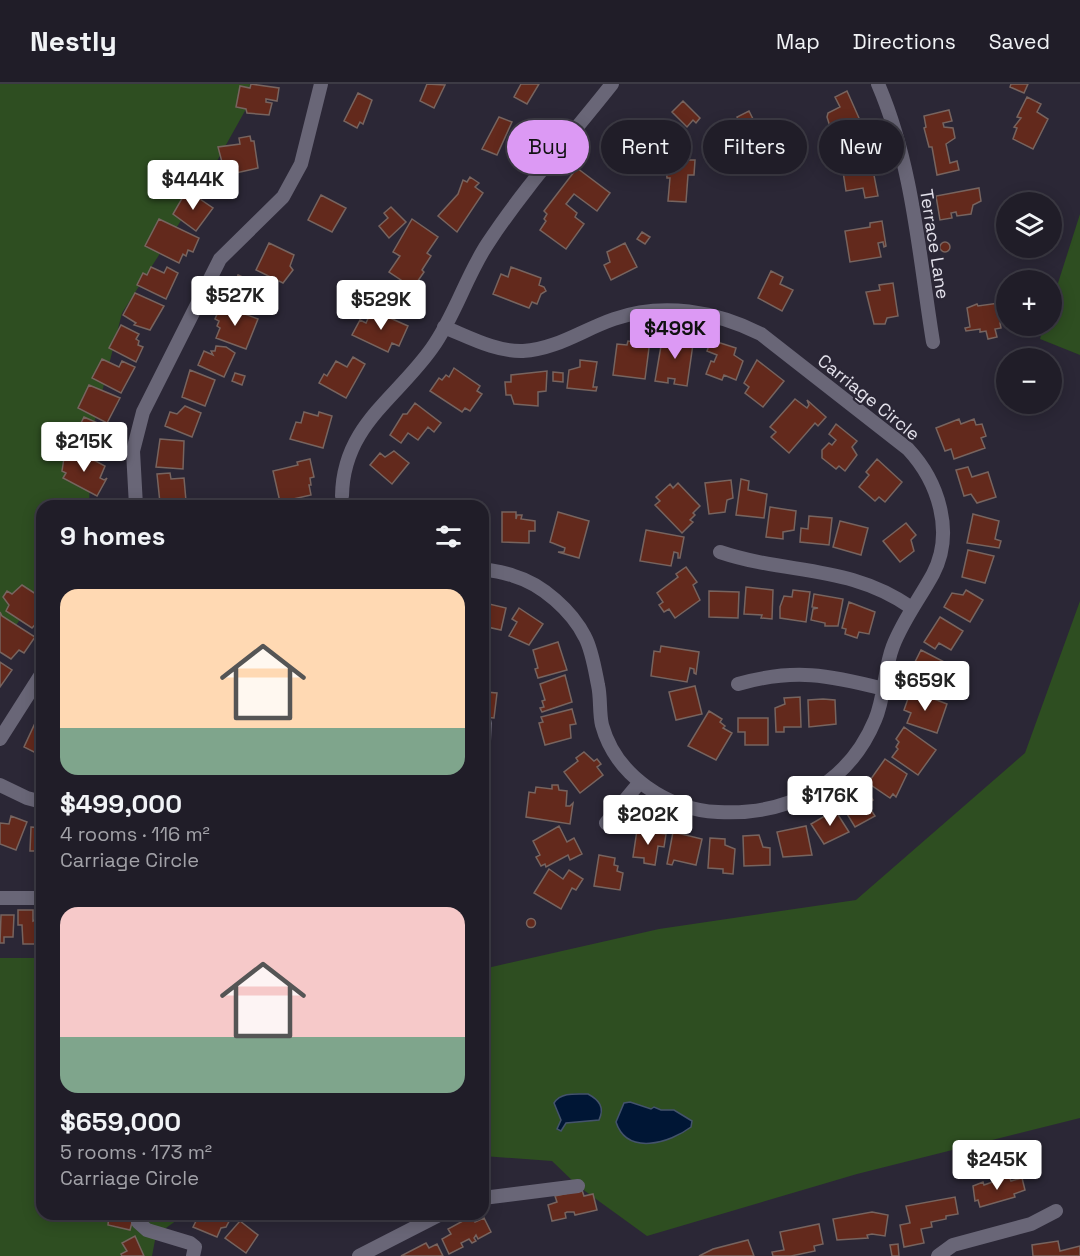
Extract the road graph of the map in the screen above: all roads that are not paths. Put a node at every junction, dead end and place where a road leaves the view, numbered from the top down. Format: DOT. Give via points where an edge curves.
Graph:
graph roads {
  1 [pos="321,84"];
  2 [pos="612,84"];
  3 [pos="878,84"];
  4 [pos="444,327"];
  5 [pos="933,342"];
  6 [pos="342,496"];
  7 [pos="136,500"];
  8 [pos="720,552"];
  9 [pos="489,570"];
  10 [pos="912,608"];
  11 [pos="36,682"];
  12 [pos="738,684"];
  13 [pos="884,689"];
  14 [pos="0,738"];
  15 [pos="640,782"];
  16 [pos="0,785"];
  17 [pos="36,800"];
  18 [pos="606,823"];
  19 [pos="0,898"];
  20 [pos="36,898"];
  21 [pos="578,1186"];
  22 [pos="489,1197"];
  23 [pos="1056,1211"];
  24 [pos="429,1220"];
  25 [pos="138,1222"];
  26 [pos="193,1256"];
  27 [pos="359,1256"];
  28 [pos="938,1256"];
  1 -- 7 [label="street" via="301,164 283,197 220,259 143,412 133,451"];
  2 -- 4 [label="street" via="489,241"];
  3 -- 5 [label="street, Terrace Lane" via="903,156"];
  4 -- 6 [label="street" via="410,378 356,436 342,477"];
  4 -- 10 [label="street, Carriage Circle" via="488,345 521,351 553,347 613,319 669,309 710,314 761,334 920,462 938,495 942,540 934,571"];
  8 -- 10 [label="street" via="752,563 856,579 892,594"];
  9 -- 15 [label="street, Carriage Circle" via="515,576 545,591 574,621 585,638 609,745"];
  10 -- 13 [label="street, Carriage Circle" via="893,646"];
  11 -- 14 [label="street"];
  12 -- 13 [label="street" via="768,676 828,675"];
  13 -- 15 [label="street, Carriage Circle" via="875,719 858,752 824,786 799,800 759,810 702,810 656,794"];
  15 -- 18 [label="street"];
  16 -- 17 [label="street"];
  19 -- 20 [label="street"];
  21 -- 22 [label="street"];
  23 -- 28 [label="street" via="1031,1224 953,1245"];
  24 -- 27 [label="street"];
  25 -- 26 [label="street" via="147,1230 190,1243 195,1247"];
}
